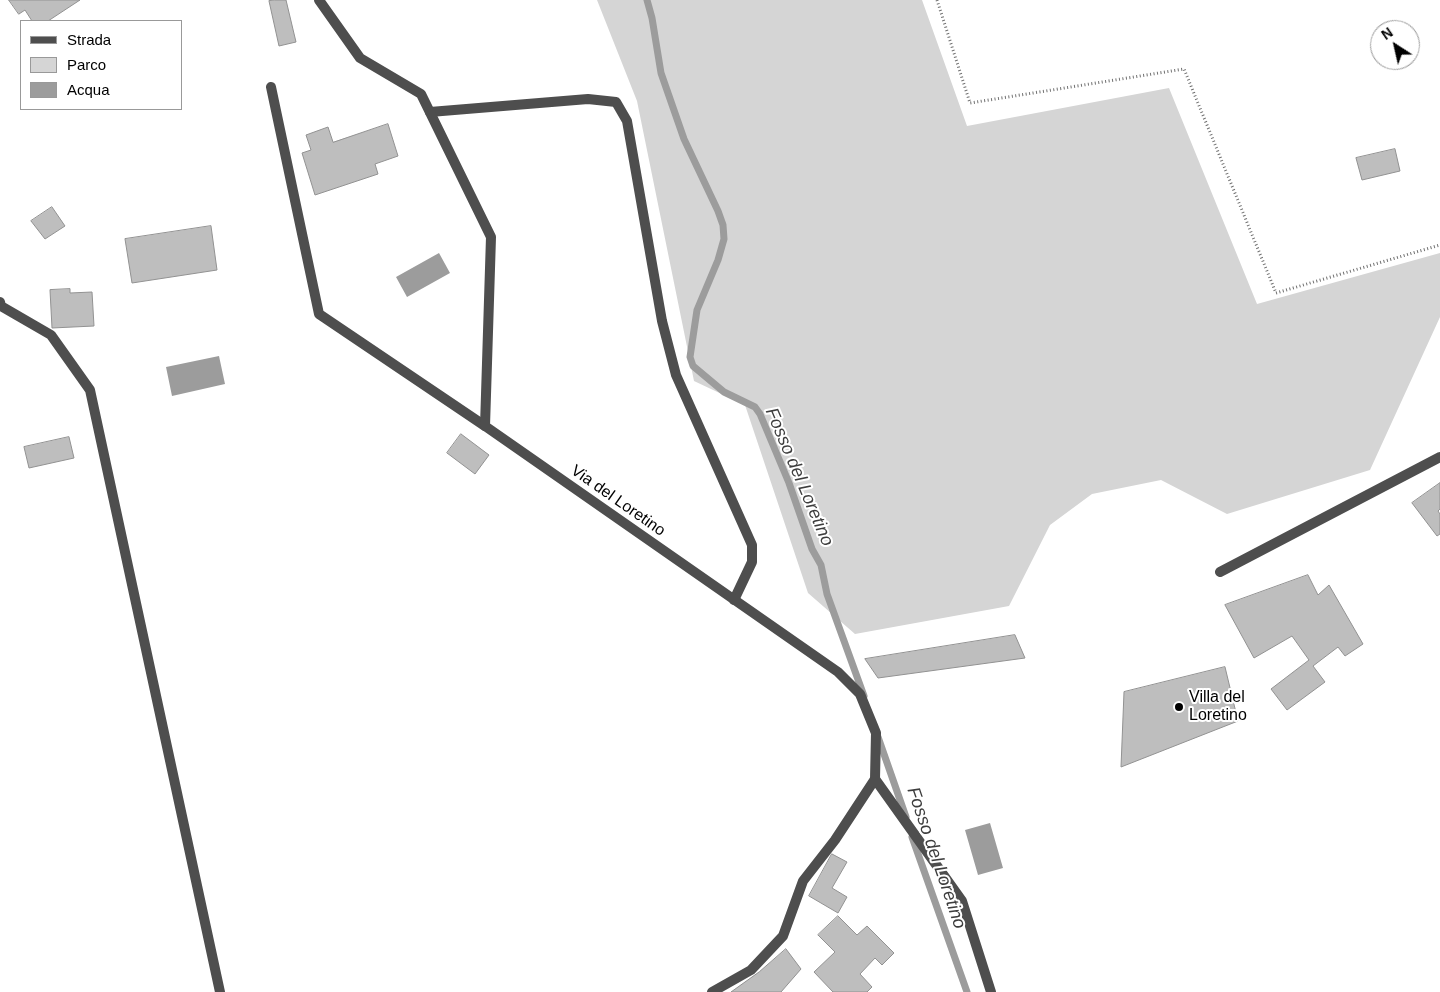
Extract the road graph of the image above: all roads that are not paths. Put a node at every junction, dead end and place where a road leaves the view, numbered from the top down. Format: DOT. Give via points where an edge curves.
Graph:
graph roads {
  1 [pos="319,0"];
  2 [pos="271,87"];
  3 [pos="430,112"];
  4 [pos="0,302"];
  5 [pos="485,426"];
  6 [pos="1440,457"];
  7 [pos="1220,572"];
  8 [pos="734,600"];
  9 [pos="875,779"];
  10 [pos="220,992"];
  11 [pos="712,992"];
  12 [pos="991,992"];
  1 -- 3 [label="street" via="360,58 421,94"];
  2 -- 5 [label="street, Via del Loretino" via="319,314"];
  3 -- 5 [label="street" via="491,237"];
  3 -- 8 [label="street" via="588,99 616,102 628,121 662,321 676,375 752,545 752,562"];
  4 -- 10 [label="street" via="1,306 51,335 90,390"];
  5 -- 8 [label="street, Via del Loretino"];
  6 -- 7 [label="street"];
  8 -- 9 [label="street, Via del Loretino" via="838,672 860,694 876,733"];
  9 -- 11 [label="street" via="803,881 783,936 752,970"];
  9 -- 12 [label="street" via="962,900"];
}
